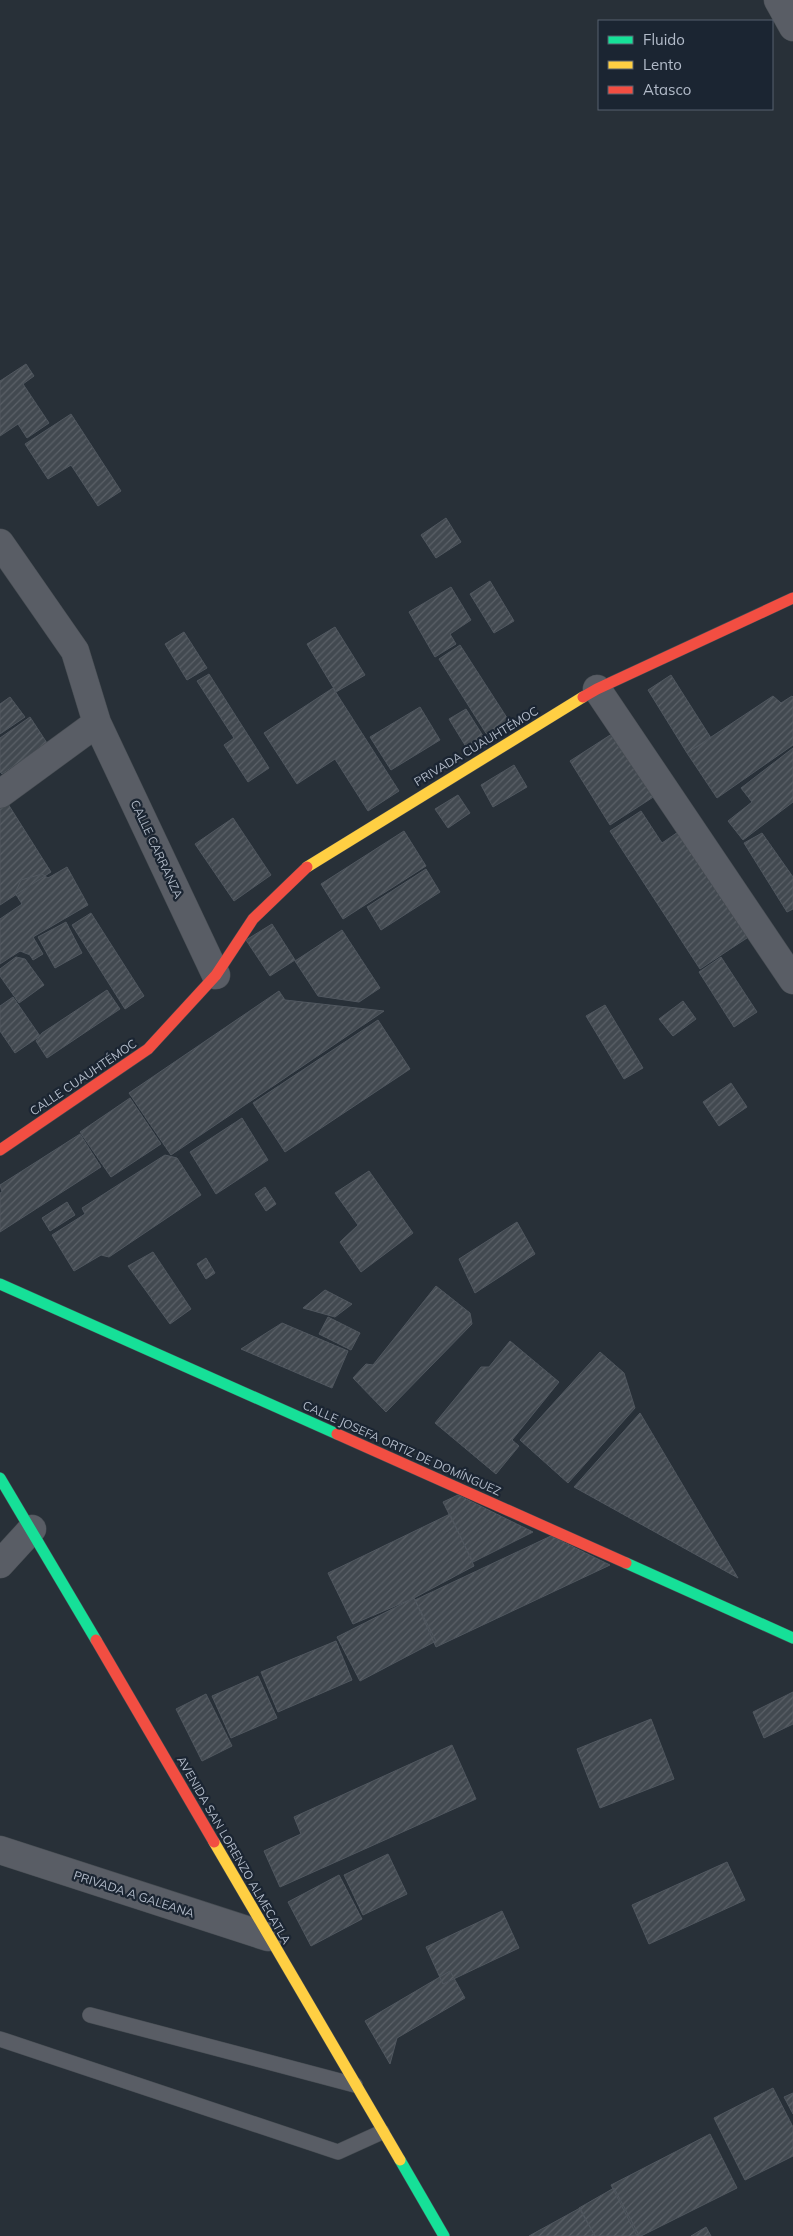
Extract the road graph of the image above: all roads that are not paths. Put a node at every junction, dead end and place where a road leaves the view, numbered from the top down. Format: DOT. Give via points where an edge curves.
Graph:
graph roads {
  1 [pos="778,0"];
  2 [pos="793,27"];
  3 [pos="0,543"];
  4 [pos="793,598"];
  5 [pos="597,688"];
  6 [pos="97,723"];
  7 [pos="0,794"];
  8 [pos="216,975"];
  9 [pos="793,980"];
  10 [pos="0,1150"];
  11 [pos="0,1284"];
  12 [pos="0,1478"];
  13 [pos="32,1529"];
  14 [pos="0,1564"];
  15 [pos="793,1638"];
  16 [pos="0,1850"];
  17 [pos="268,1937"];
  18 [pos="90,2015"];
  19 [pos="0,2039"];
  20 [pos="355,2085"];
  21 [pos="382,2132"];
  22 [pos="444,2236"];
  1 -- 2 [label="street"];
  3 -- 6 [label="street, CALLE CARRANZA" via="75,651"];
  4 -- 5 [label="street, PRIVADA CUAUHTÉMOC"];
  5 -- 8 [label="street, PRIVADA CUAUHTÉMOC" via="311,863 253,920"];
  5 -- 9 [label="street"];
  6 -- 7 [label="street"];
  6 -- 8 [label="street, CALLE CARRANZA"];
  8 -- 10 [label="street, CALLE CUAUHTÉMOC" via="148,1049"];
  11 -- 15 [label="street, CALLE JOSEFA ORTIZ DE DOMÍNGUEZ"];
  12 -- 13 [label="street, AVENIDA SAN LORENZO ALMECATLA"];
  13 -- 14 [label="street"];
  13 -- 17 [label="street, AVENIDA SAN LORENZO ALMECATLA"];
  16 -- 17 [label="street, PRIVADA A GALEANA"];
  17 -- 20 [label="street, AVENIDA SAN LORENZO ALMECATLA"];
  18 -- 20 [label="lane"];
  19 -- 21 [label="lane" via="338,2152"];
  20 -- 21 [label="street, AVENIDA SAN LORENZO ALMECATLA"];
  21 -- 22 [label="street, AVENIDA SAN LORENZO ALMECATLA"];
}
